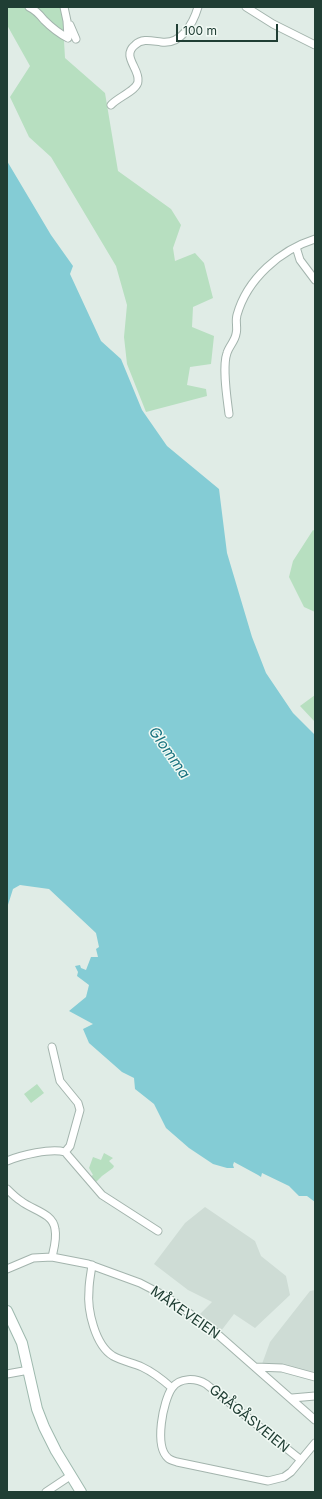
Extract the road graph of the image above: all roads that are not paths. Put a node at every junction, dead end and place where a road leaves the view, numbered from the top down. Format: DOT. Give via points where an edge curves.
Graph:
graph roads {
  1 [pos="29,7"];
  2 [pos="64,7"];
  3 [pos="198,7"];
  4 [pos="246,7"];
  5 [pos="67,17"];
  6 [pos="76,39"];
  7 [pos="315,45"];
  8 [pos="111,105"];
  9 [pos="315,239"];
  10 [pos="296,247"];
  11 [pos="315,280"];
  12 [pos="229,414"];
  13 [pos="52,1047"];
  14 [pos="65,1152"];
  15 [pos="7,1161"];
  16 [pos="7,1189"];
  17 [pos="158,1230"];
  18 [pos="52,1257"];
  19 [pos="92,1265"];
  20 [pos="7,1269"];
  21 [pos="7,1311"];
  22 [pos="256,1367"];
  23 [pos="29,1370"];
  24 [pos="7,1374"];
  25 [pos="315,1377"];
  26 [pos="172,1388"];
  27 [pos="315,1396"];
  28 [pos="292,1398"];
  29 [pos="315,1420"];
  30 [pos="315,1443"];
  31 [pos="301,1460"];
  32 [pos="70,1476"];
  33 [pos="46,1492"];
  34 [pos="81,1492"];
  1 -- 5 [label="street" via="68,38"];
  2 -- 5 [label="street"];
  3 -- 8 [label="street" via="192,22 178,39 169,42 142,41 132,47 130,57 138,76 138,84"];
  4 -- 7 [label="street"];
  5 -- 6 [label="street"];
  9 -- 10 [label="street"];
  10 -- 11 [label="street" via="300,260"];
  10 -- 12 [label="street" via="264,271 253,283 241,304 237,316 237,332 227,351 225,364"];
  13 -- 14 [label="street" via="60,1081 78,1103 80,1110 70,1146"];
  14 -- 15 [label="street" via="60,1150 22,1155"];
  14 -- 17 [label="street" via="102,1195"];
  16 -- 18 [label="street" via="20,1201 51,1220 56,1237"];
  18 -- 19 [label="street, MÅKEVEIEN"];
  18 -- 20 [label="street, MÅKEVEIEN" via="32,1258"];
  19 -- 22 [label="street, MÅKEVEIEN" via="140,1283 167,1297 215,1332"];
  19 -- 26 [label="street" via="88,1291 90,1310 103,1347 116,1358 151,1372"];
  21 -- 23 [label="main road" via="22,1343"];
  22 -- 25 [label="street" via="282,1368"];
  22 -- 28 [label="street, MÅKEVEIEN"];
  23 -- 24 [label="street"];
  23 -- 32 [label="main road" via="37,1409 49,1438"];
  26 -- 31 [label="street, GRÅGÅSVEIEN" via="186,1380 197,1380 206,1384"];
  26 -- 31 [label="street" via="160,1434 162,1447 168,1458 188,1465 268,1481 284,1477"];
  27 -- 28 [label="street"];
  28 -- 29 [label="street, MÅKEVEIEN"];
  30 -- 31 [label="street"];
  32 -- 33 [label="street"];
  32 -- 34 [label="main road"];
}
